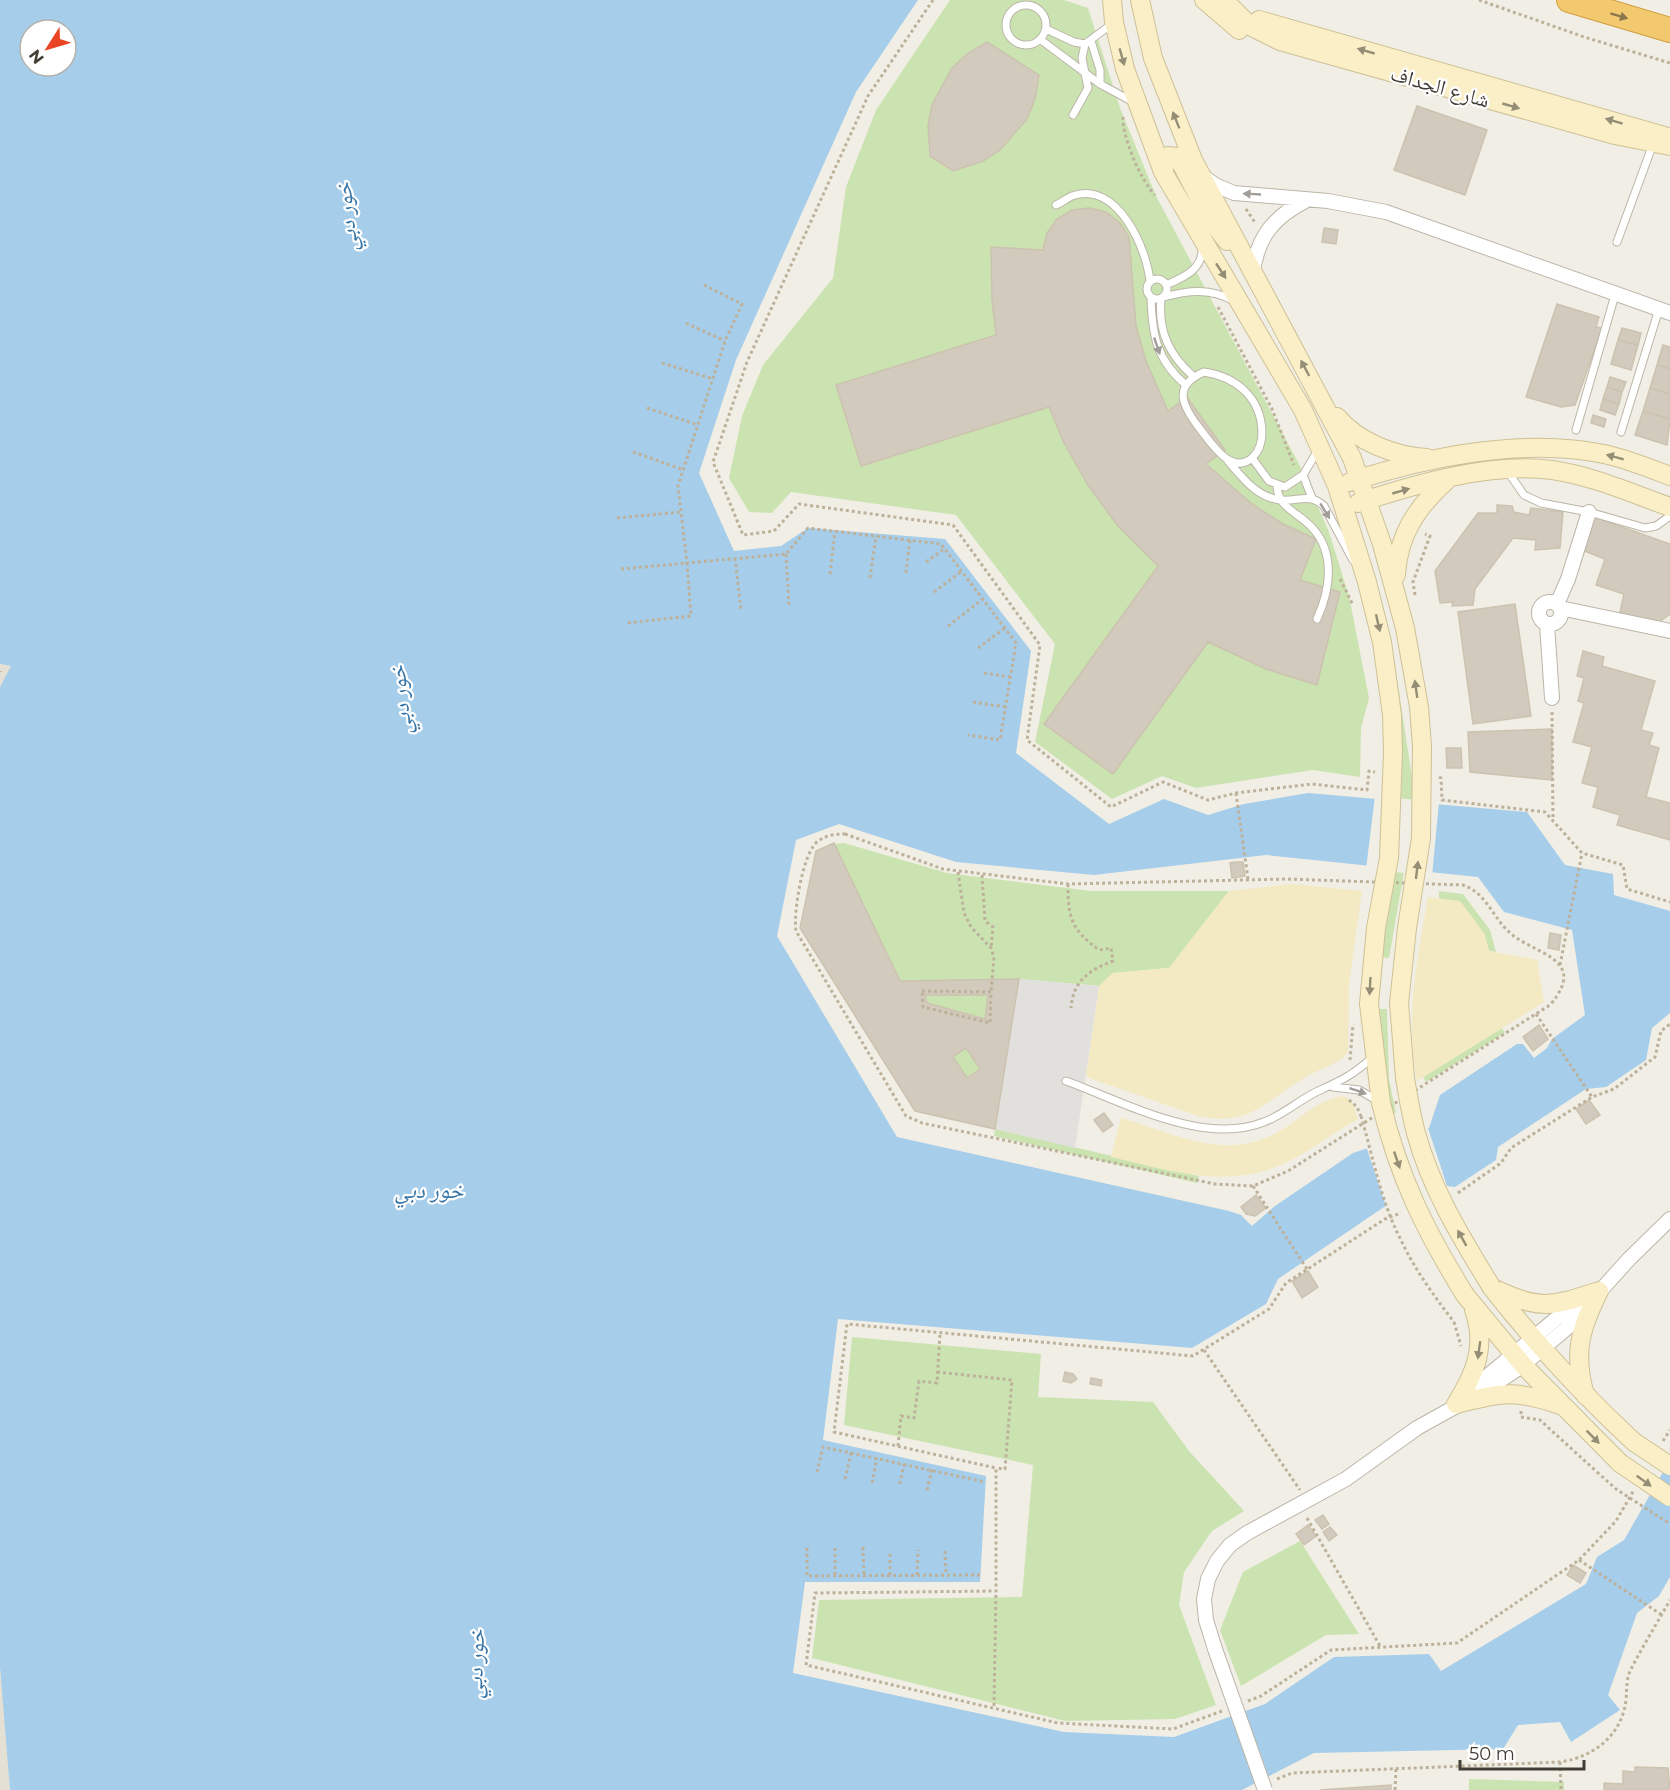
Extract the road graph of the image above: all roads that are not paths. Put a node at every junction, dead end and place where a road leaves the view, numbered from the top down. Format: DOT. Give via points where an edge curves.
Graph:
graph roads {
  1 [pos="1112,0"];
  2 [pos="1204,0"];
  3 [pos="1224,0"];
  4 [pos="1236,0"];
  5 [pos="1569,0"];
  6 [pos="1144,5"];
  7 [pos="1114,22"];
  8 [pos="1046,29"];
  9 [pos="1670,30"];
  10 [pos="1041,40"];
  11 [pos="1088,42"];
  12 [pos="1369,66"];
  13 [pos="1085,73"];
  14 [pos="1100,84"];
  15 [pos="1138,105"];
  16 [pos="1073,115"];
  17 [pos="1664,142"];
  18 [pos="1162,172"];
  19 [pos="1201,175"];
  20 [pos="1307,200"];
  21 [pos="1056,206"];
  22 [pos="1202,240"];
  23 [pos="1617,242"];
  24 [pos="1243,253"];
  25 [pos="1253,273"];
  26 [pos="1150,282"];
  27 [pos="1166,285"];
  28 [pos="1615,295"];
  29 [pos="1151,297"];
  30 [pos="1162,298"];
  31 [pos="1245,311"];
  32 [pos="1665,311"];
  33 [pos="1193,376"];
  34 [pos="1185,385"];
  35 [pos="1323,402"];
  36 [pos="1576,430"];
  37 [pos="1621,432"];
  38 [pos="1320,445"];
  39 [pos="1252,458"];
  40 [pos="1226,459"];
  41 [pos="1443,459"];
  42 [pos="1507,469"];
  43 [pos="1303,476"];
  44 [pos="1670,476"];
  45 [pos="1359,479"];
  46 [pos="1449,479"];
  47 [pos="1277,486"];
  48 [pos="1337,486"];
  49 [pos="1312,498"];
  50 [pos="1280,500"];
  51 [pos="1367,500"];
  52 [pos="1670,507"];
  53 [pos="1345,508"];
  54 [pos="1590,512"];
  55 [pos="1670,516"];
  56 [pos="1367,582"];
  57 [pos="1395,589"];
  58 [pos="1558,606"];
  59 [pos="1317,620"];
  60 [pos="1670,631"];
  61 [pos="1552,698"];
  62 [pos="1374,1056"];
  63 [pos="1066,1081"];
  64 [pos="1333,1087"];
  65 [pos="1381,1103"];
  66 [pos="1670,1219"];
  67 [pos="1492,1288"];
  68 [pos="1599,1291"];
  69 [pos="1465,1295"];
  70 [pos="1537,1344"];
  71 [pos="1518,1359"];
  72 [pos="1586,1397"];
  73 [pos="1456,1404"];
  74 [pos="1562,1406"];
  75 [pos="1670,1466"];
  76 [pos="1670,1497"];
  77 [pos="1267,1786"];
  1 -- 7 [label="street"];
  2 -- 12 [label="street" via="1232,26 1260,42 1340,65"];
  3 -- 12 [label="street, شارع الجداف" via="1237,16 1264,34"];
  17 -- 4 [label="street, شارع الجداف, one-way" via="1270,25 1256,19"];
  5 -- 9 [label="highway, one-way"];
  19 -- 6 [label="street, one-way" via="1167,99"];
  7 -- 11 [label="lane"];
  7 -- 15 [label="street, one-way"];
  8 -- 10 [label="lane"];
  8 -- 10 [label="lane" via="1038,8 1024,4 1011,12 1006,26 1013,40 1027,45"];
  8 -- 11 [label="lane" via="1074,42"];
  10 -- 13 [label="lane"];
  11 -- 13 [label="lane" via="1082,58"];
  11 -- 14 [label="lane" via="1100,70"];
  12 -- 17 [label="street, شارع الجداف, one-way"];
  13 -- 14 [label="lane"];
  13 -- 16 [label="lane" via="1088,88"];
  14 -- 15 [label="lane"];
  15 -- 18 [label="street"];
  17 -- 23 [label="lane"];
  18 -- 22 [label="street"];
  18 -- 24 [label="street" via="1168,156 1178,157 1211,221"];
  20 -- 19 [label="street, one-way" via="1234,193"];
  19 -- 24 [label="street"];
  20 -- 25 [label="street" via="1280,215 1264,235"];
  20 -- 28 [label="street" via="1358,206 1404,218"];
  21 -- 26 [label="lane" via="1073,195 1093,195 1111,203 1143,248"];
  22 -- 27 [label="lane" via="1200,261 1194,270"];
  22 -- 31 [label="street, one-way"];
  24 -- 25 [label="street"];
  35 -- 25 [label="street, one-way"];
  26 -- 27 [label="lane" via="1159,279"];
  26 -- 29 [label="lane" via="1147,290"];
  27 -- 30 [label="lane"];
  28 -- 32 [label="street"];
  28 -- 36 [label="lane"];
  29 -- 30 [label="lane"];
  29 -- 34 [label="lane, one-way" via="1158,353"];
  30 -- 31 [label="lane" via="1196,290 1210,291"];
  30 -- 33 [label="lane" via="1160,321 1166,342 1181,366"];
  31 -- 38 [label="street"];
  32 -- 37 [label="lane"];
  33 -- 34 [label="lane"];
  33 -- 39 [label="lane" via="1204,372 1218,374 1237,383 1251,397 1258,410 1262,437"];
  34 -- 40 [label="lane" via="1184,407"];
  35 -- 41 [label="street" via="1364,439 1398,453"];
  35 -- 45 [label="street" via="1345,441"];
  38 -- 43 [label="lane"];
  38 -- 48 [label="street"];
  39 -- 40 [label="lane" via="1235,462"];
  39 -- 47 [label="lane" via="1262,475"];
  40 -- 50 [label="lane" via="1258,492"];
  44 -- 41 [label="street, one-way" via="1603,454 1540,447"];
  41 -- 45 [label="street"];
  42 -- 46 [label="street"];
  42 -- 52 [label="street" via="1552,470 1585,477"];
  42 -- 54 [label="lane" via="1517,488 1531,500"];
  43 -- 47 [label="lane" via="1292,484"];
  43 -- 49 [label="lane"];
  45 -- 48 [label="street"];
  45 -- 51 [label="street"];
  51 -- 46 [label="street, one-way"];
  46 -- 57 [label="street" via="1425,500 1408,526 1397,555"];
  47 -- 50 [label="lane"];
  48 -- 53 [label="street"];
  49 -- 50 [label="lane"];
  49 -- 56 [label="lane, one-way" via="1324,506"];
  50 -- 59 [label="lane" via="1314,528 1327,551 1327,594"];
  51 -- 53 [label="street"];
  51 -- 57 [label="street"];
  53 -- 56 [label="street"];
  54 -- 55 [label="lane" via="1645,528"];
  54 -- 58 [label="street"];
  56 -- 62 [label="street, one-way, bridge" via="1388,679 1393,752 1389,858 1376,928 1369,1004"];
  67 -- 57 [label="street, one-way, bridge" via="1436,1186 1416,1133 1399,1003 1421,838 1422,747 1413,667"];
  58 -- 60 [label="street"];
  58 -- 61 [label="street" via="1547,602 1540,608 1540,618 1547,624"];
  62 -- 64 [label="lane"];
  62 -- 65 [label="street"];
  63 -- 64 [label="lane" via="1203,1129 1234,1130 1264,1123 1315,1093"];
  64 -- 65 [label="lane, one-way" via="1359,1090"];
  65 -- 69 [label="street, one-way, bridge" via="1409,1195"];
  66 -- 68 [label="street"];
  67 -- 68 [label="street" via="1541,1305"];
  67 -- 70 [label="street"];
  68 -- 70 [label="street" via="1579,1316"];
  68 -- 72 [label="street" via="1579,1344 1579,1376"];
  69 -- 71 [label="street"];
  69 -- 73 [label="street, one-way" via="1475,1312 1481,1347 1475,1371"];
  70 -- 71 [label="street"];
  70 -- 72 [label="street"];
  71 -- 73 [label="street" via="1489,1388"];
  71 -- 74 [label="street"];
  72 -- 75 [label="street, bridge" via="1634,1442"];
  73 -- 74 [label="street" via="1509,1393 1532,1395"];
  73 -- 77 [label="street, bridge" via="1304,1504 1247,1533 1230,1545 1208,1579 1204,1599 1206,1620"];
  74 -- 76 [label="street, one-way, bridge" via="1620,1463"];
}
